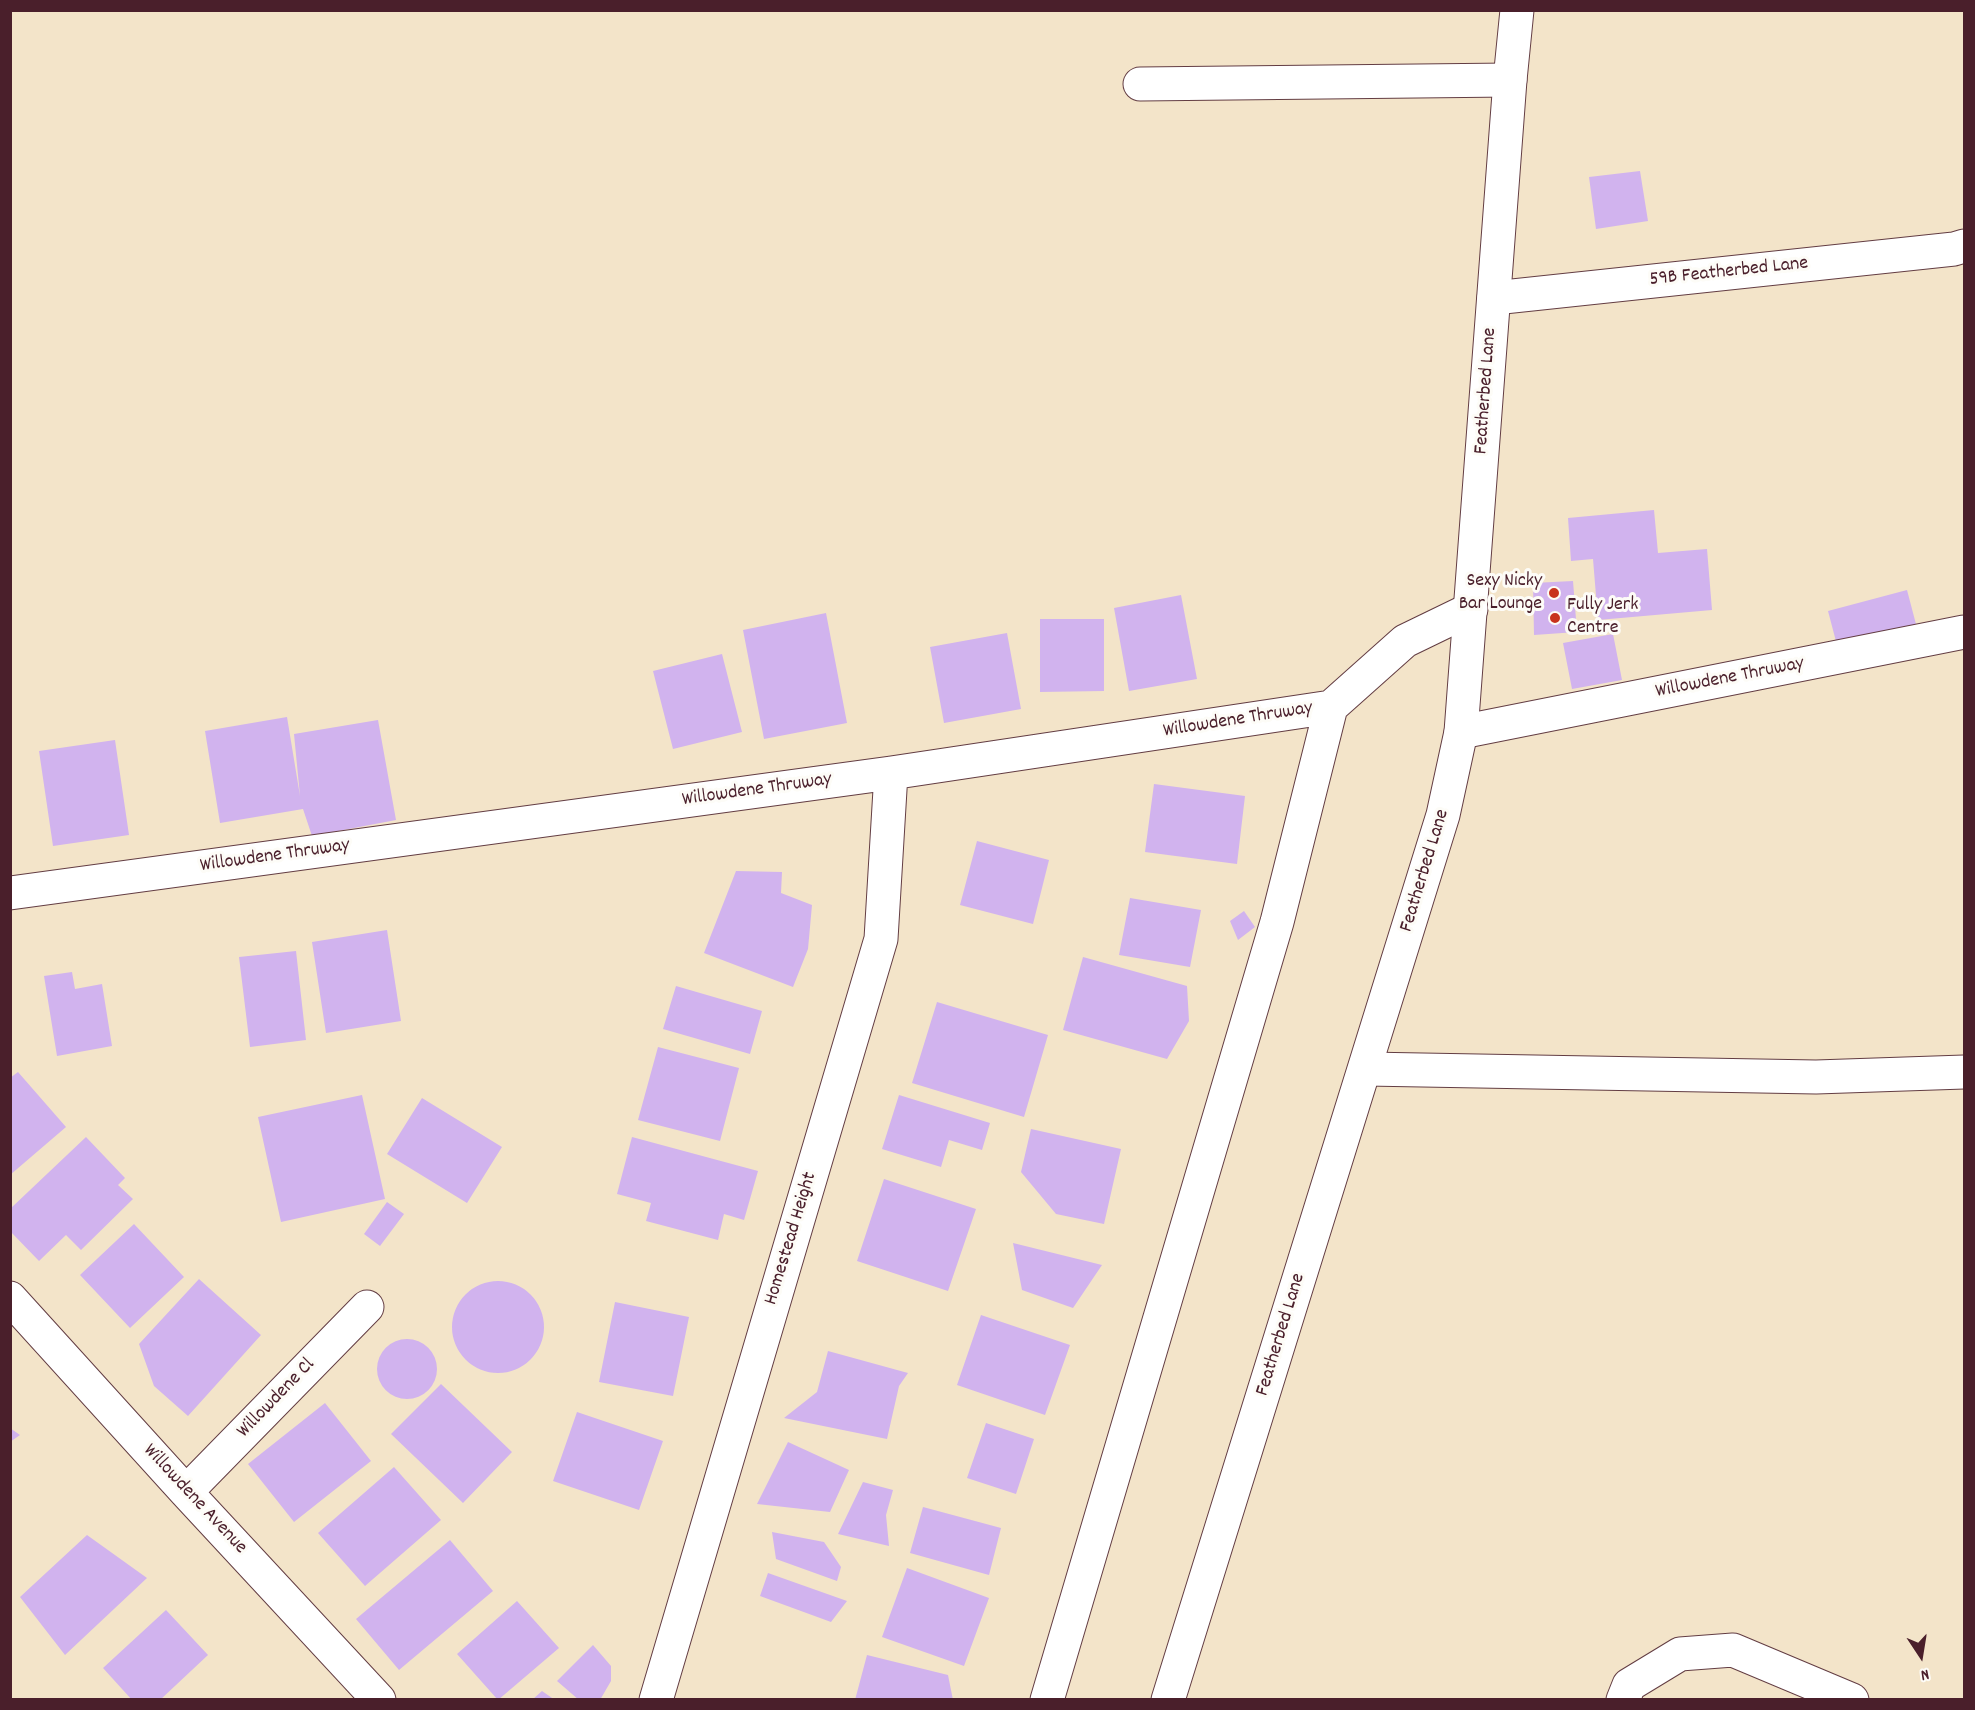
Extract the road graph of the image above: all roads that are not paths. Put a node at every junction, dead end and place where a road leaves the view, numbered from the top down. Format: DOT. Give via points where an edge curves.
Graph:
graph roads {
  1 [pos="1518,10"];
  2 [pos="1510,80"];
  3 [pos="1140,84"];
  4 [pos="1965,246"];
  5 [pos="1494,298"];
  6 [pos="1472,609"];
  7 [pos="1965,632"];
  8 [pos="1331,707"];
  9 [pos="1461,732"];
  10 [pos="891,773"];
  11 [pos="10,893"];
  12 [pos="1366,1069"];
  13 [pos="1965,1072"];
  14 [pos="10,1298"];
  15 [pos="368,1306"];
  16 [pos="186,1492"];
  17 [pos="379,1700"];
  18 [pos="656,1700"];
  19 [pos="1047,1700"];
  20 [pos="1168,1700"];
  21 [pos="1623,1700"];
  22 [pos="1852,1700"];
  1 -- 2 [label="street, Featherbed Lane"];
  2 -- 3 [label="street"];
  2 -- 5 [label="street, Featherbed Lane"];
  4 -- 5 [label="street, 59B Featherbed Lane"];
  5 -- 6 [label="street, Featherbed Lane"];
  6 -- 8 [label="street, Willowdene Thruway" via="1405,641"];
  6 -- 9 [label="street, Featherbed Lane"];
  7 -- 9 [label="street, Willowdene Thruway"];
  8 -- 10 [label="street, Willowdene Thruway"];
  8 -- 19 [label="street" via="1278,922"];
  9 -- 12 [label="street, Featherbed Lane" via="1443,815"];
  10 -- 11 [label="street, Willowdene Thruway"];
  10 -- 18 [label="street, Homestead Height" via="881,939"];
  12 -- 13 [label="street" via="1816,1077"];
  12 -- 20 [label="street, Featherbed Lane"];
  14 -- 16 [label="street, Willowdene Avenue"];
  15 -- 16 [label="street, Willowdene Cl"];
  16 -- 17 [label="street, Willowdene Avenue"];
  21 -- 22 [label="street" via="1629,1685 1680,1654 1734,1650"];
}
